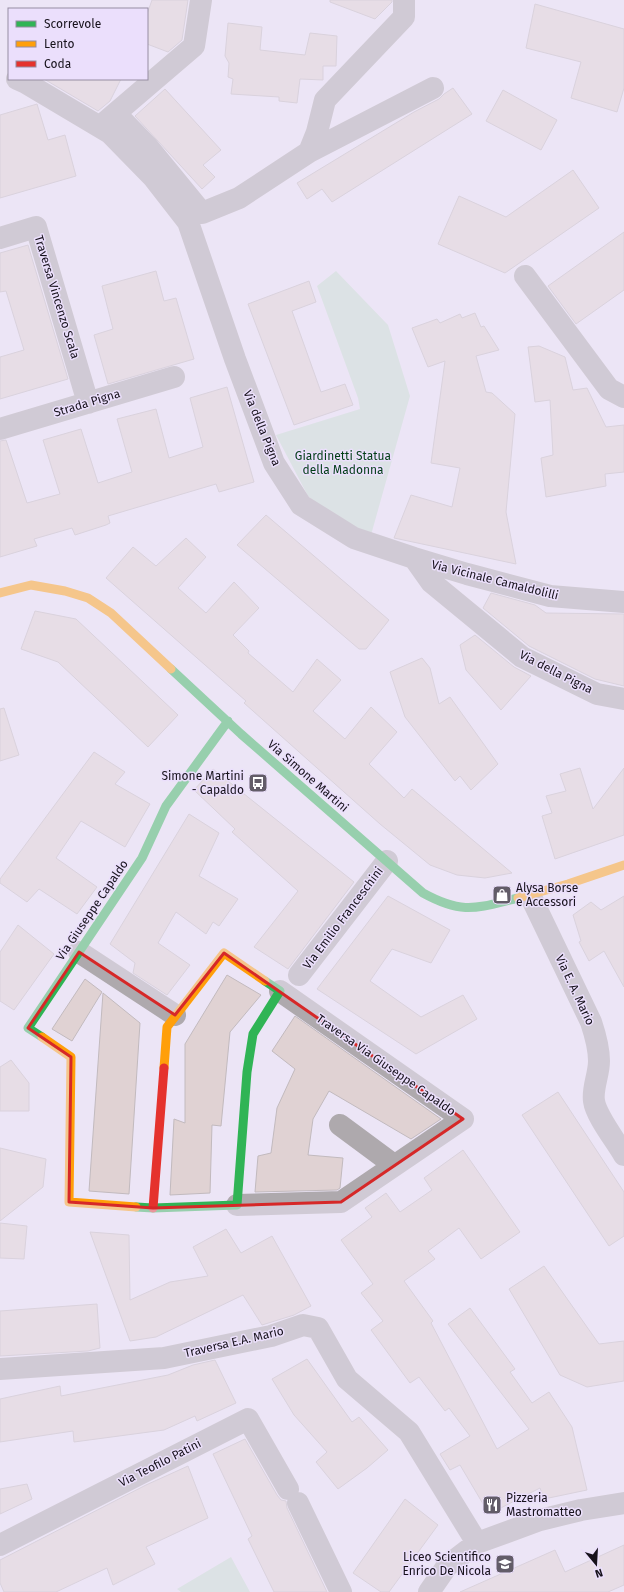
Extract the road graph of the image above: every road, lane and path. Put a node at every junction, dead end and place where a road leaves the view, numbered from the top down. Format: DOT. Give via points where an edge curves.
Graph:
graph roads {
  1 [pos="201,0"];
  2 [pos="404,0"];
  3 [pos="18,80"];
  4 [pos="433,88"];
  5 [pos="108,120"];
  6 [pos="309,152"];
  7 [pos="0,238"];
  8 [pos="526,276"];
  9 [pos="174,377"];
  10 [pos="624,396"];
  11 [pos="88,403"];
  12 [pos="0,429"];
  13 [pos="414,558"];
  14 [pos="0,593"];
  15 [pos="624,602"];
  16 [pos="624,699"];
  17 [pos="228,721"];
  18 [pos="387,861"];
  19 [pos="624,865"];
  20 [pos="530,895"];
  21 [pos="79,952"];
  22 [pos="299,975"];
  23 [pos="280,991"];
  24 [pos="175,1015"];
  25 [pos="340,1125"];
  26 [pos="624,1155"];
  27 [pos="394,1166"];
  28 [pos="237,1205"];
  29 [pos="153,1208"];
  30 [pos="0,1369"];
  31 [pos="624,1503"];
  32 [pos="477,1543"];
  33 [pos="0,1544"];
  34 [pos="341,1592"];
  35 [pos="429,1592"];
  1 -- 5 [label="street" via="194,46"];
  2 -- 6 [label="street" via="404,17 325,100"];
  3 -- 5 [label="street"];
  4 -- 6 [label="street"];
  5 -- 6 [label="street" via="148,147 202,213 239,198"];
  5 -- 13 [label="street, Via della Pigna" via="110,132 154,176 188,222 232,352 274,463 301,505 354,538"];
  7 -- 11 [label="street, Traversa Vincenzo Scala" via="36,226"];
  8 -- 10 [label="street" via="609,389"];
  9 -- 11 [label="street, Strada Pigna"];
  11 -- 12 [label="street, Strada Pigna"];
  13 -- 15 [label="street, Via Vicinale Camaldolilli" via="550,596"];
  13 -- 16 [label="street, Via della Pigna" via="431,582 522,657 598,694"];
  14 -- 17 [label="street, Via Simone Martini" via="31,585 88,598 111,613"];
  17 -- 18 [label="street, Via Simone Martini"];
  17 -- 21 [label="street, Via Giuseppe Capaldo" via="166,806 142,858"];
  18 -- 20 [label="street, Via Simone Martini" via="423,893 452,906 464,908 493,904"];
  18 -- 22 [label="street, Via Emilio Franceschini"];
  19 -- 20 [label="street, Via Simone Martini"];
  20 -- 26 [label="street, Via E. A. Mario" via="592,1022 599,1061 594,1101"];
  21 -- 24 [label="street"];
  21 -- 29 [label="street, Via Giuseppe Capaldo" via="28,1028 71,1057 69,1202"];
  23 -- 24 [label="street" via="224,953"];
  23 -- 27 [label="street, Traversa Via Giuseppe Capaldo" via="463,1119"];
  23 -- 28 [label="street" via="253,1034 247,1072"];
  24 -- 29 [label="street" via="167,1026"];
  25 -- 27 [label="street"];
  27 -- 28 [label="street, Traversa Via Giuseppe Capaldo" via="341,1202"];
  28 -- 29 [label="street"];
  30 -- 32 [label="street, Traversa E.A. Mario" via="164,1358 271,1336 303,1325 318,1328 348,1379 409,1432"];
  31 -- 32 [label="street" via="540,1520"];
  32 -- 35 [label="street" via="447,1566"];
  33 -- 34 [label="street, Via Teofilo Patini" via="248,1419 293,1496"];
}
